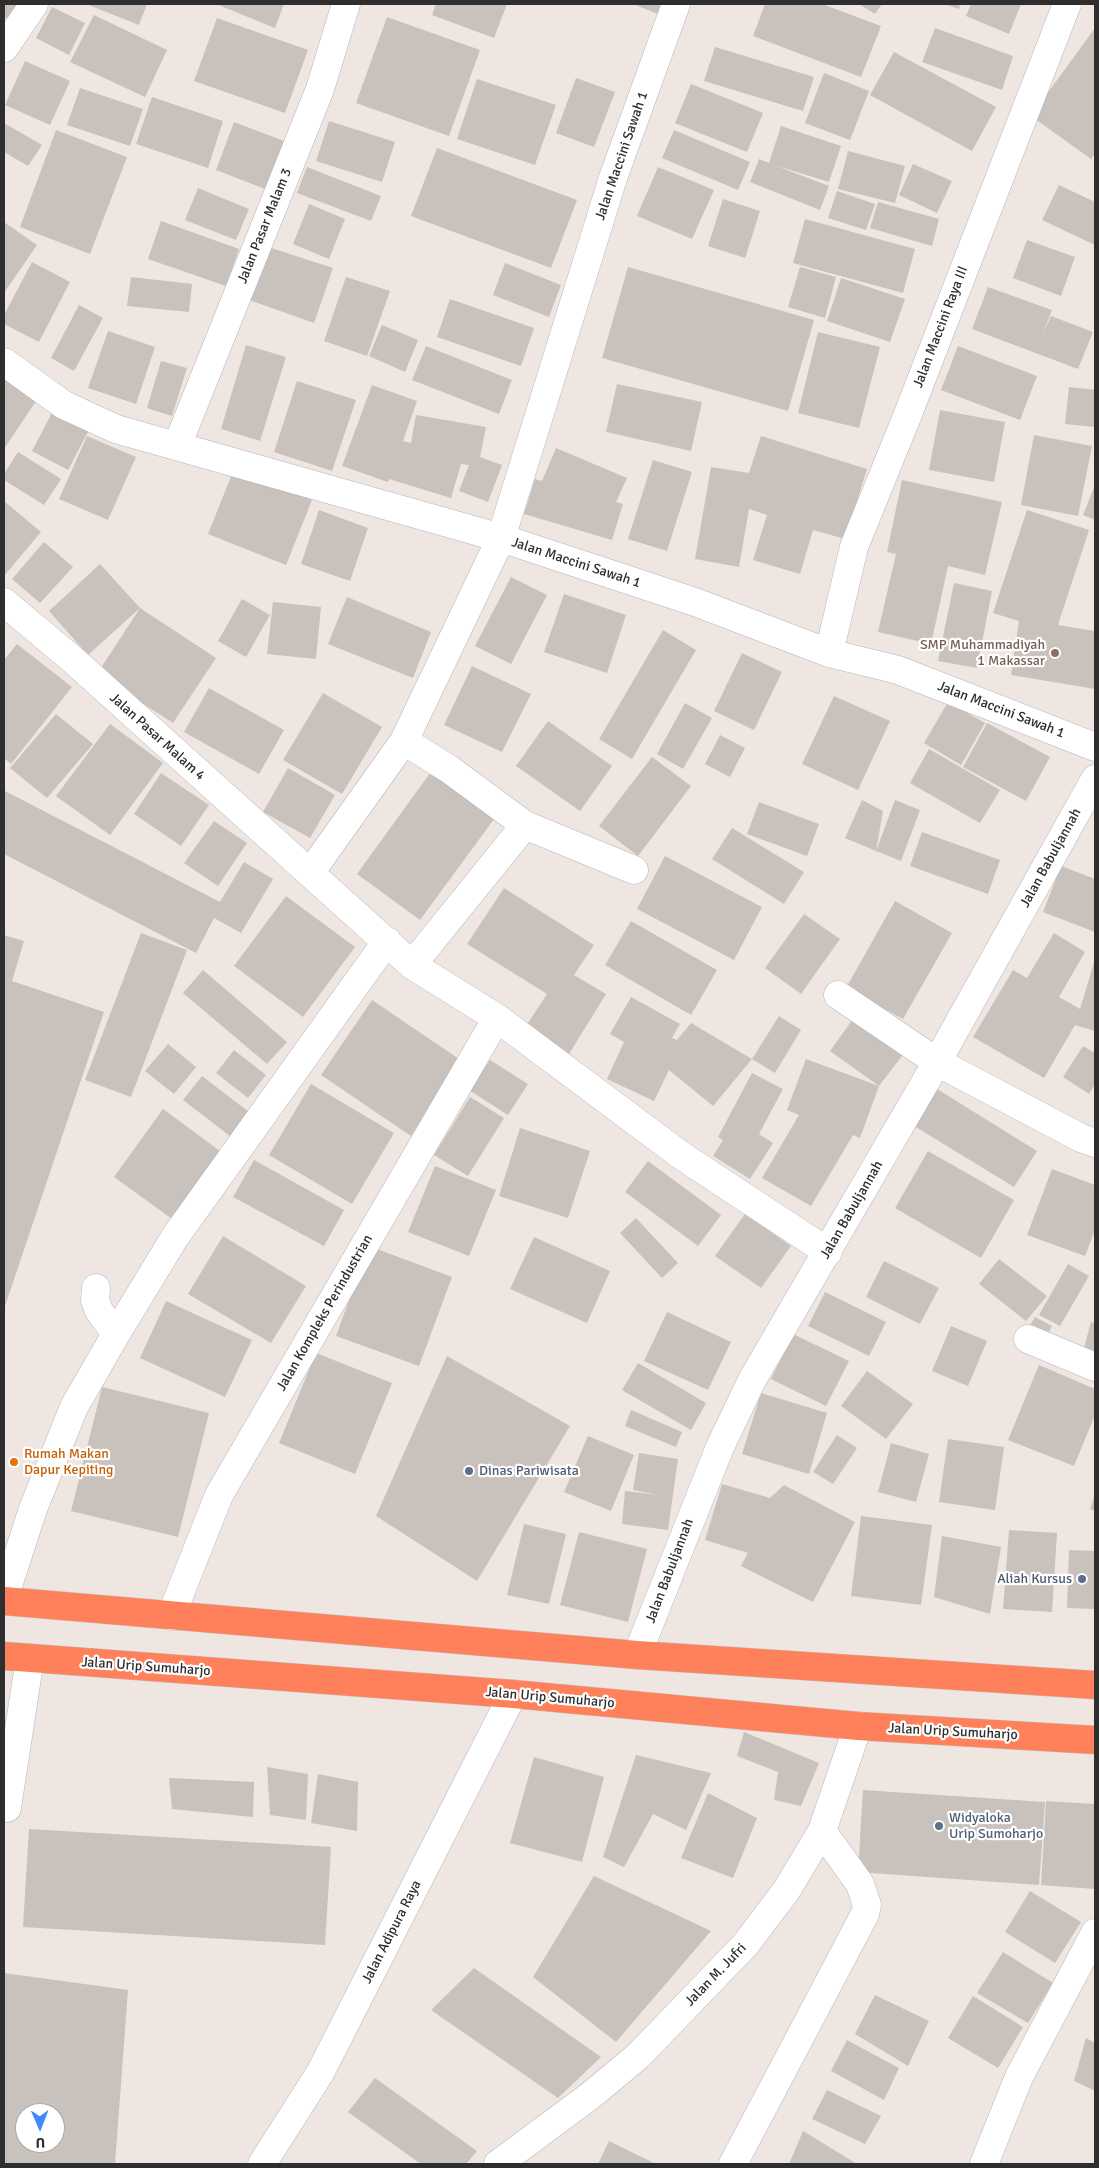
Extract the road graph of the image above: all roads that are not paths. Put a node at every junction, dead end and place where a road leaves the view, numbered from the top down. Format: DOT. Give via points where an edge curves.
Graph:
graph roads {
  1 [pos="34,4"];
  2 [pos="346,4"];
  3 [pos="676,4"];
  4 [pos="1067,4"];
  5 [pos="4,48"];
  6 [pos="4,362"];
  7 [pos="177,446"];
  8 [pos="501,538"];
  9 [pos="4,602"];
  10 [pos="829,653"];
  11 [pos="404,741"];
  12 [pos="1095,747"];
  13 [pos="1095,779"];
  14 [pos="525,825"];
  15 [pos="634,870"];
  16 [pos="310,873"];
  17 [pos="387,941"];
  18 [pos="412,965"];
  19 [pos="838,995"];
  20 [pos="497,1018"];
  21 [pos="936,1062"];
  22 [pos="1095,1143"];
  23 [pos="828,1252"];
  24 [pos="96,1288"];
  25 [pos="116,1334"];
  26 [pos="1028,1339"];
  27 [pos="1095,1367"];
  28 [pos="4,1600"];
  29 [pos="171,1616"];
  30 [pos="637,1655"];
  31 [pos="4,1656"];
  32 [pos="30,1658"];
  33 [pos="1095,1685"];
  34 [pos="513,1694"];
  35 [pos="858,1726"];
  36 [pos="1095,1740"];
  37 [pos="7,1808"];
  38 [pos="822,1831"];
  39 [pos="1095,1933"];
  40 [pos="262,2164"];
  41 [pos="498,2164"];
  42 [pos="733,2164"];
  43 [pos="984,2164"];
  1 -- 5 [label="street"];
  2 -- 7 [label="street, Jalan Pasar Malam 3" via="320,89"];
  3 -- 8 [label="street, Jalan Maccini Sawah 1" via="613,178"];
  4 -- 10 [label="street, Jalan Maccini Raya III" via="854,547"];
  6 -- 7 [label="street" via="64,405 116,429"];
  7 -- 8 [label="street"];
  8 -- 10 [label="street, Jalan Maccini Sawah 1" via="695,602"];
  8 -- 11 [label="street"];
  9 -- 16 [label="street, Jalan Pasar Malam 4"];
  10 -- 12 [label="street, Jalan Maccini Sawah 1" via="898,670"];
  11 -- 14 [label="street" via="449,768"];
  11 -- 16 [label="street"];
  13 -- 21 [label="street, Jalan Babuljannah"];
  14 -- 15 [label="street"];
  14 -- 18 [label="street"];
  16 -- 17 [label="street, Jalan Pasar Malam 4"];
  17 -- 18 [label="street, Jalan Pasar Malam 4"];
  17 -- 25 [label="street" via="176,1237"];
  18 -- 20 [label="street, Jalan Pasar Malam 4"];
  19 -- 21 [label="street"];
  20 -- 23 [label="street, Jalan Pasar Malam 4" via="682,1156"];
  20 -- 29 [label="street, Jalan Kompleks Perindustrian" via="219,1495"];
  21 -- 22 [label="street"];
  21 -- 23 [label="street, Jalan Babuljannah"];
  23 -- 30 [label="street, Jalan Babuljannah" via="752,1380 720,1447"];
  24 -- 25 [label="street" via="95,1300 99,1311"];
  25 -- 28 [label="street" via="74,1407 33,1509"];
  26 -- 27 [label="street"];
  28 -- 29 [label="highway"];
  29 -- 30 [label="highway"];
  30 -- 33 [label="highway"];
  31 -- 32 [label="highway, Jalan Urip Sumuharjo"];
  32 -- 34 [label="highway, Jalan Urip Sumuharjo"];
  32 -- 37 [label="street"];
  34 -- 35 [label="highway, Jalan Urip Sumuharjo"];
  34 -- 40 [label="street, Jalan Adipura Raya" via="320,2073"];
  35 -- 36 [label="highway, Jalan Urip Sumuharjo"];
  35 -- 38 [label="street, Jalan M. Jufri"];
  38 -- 41 [label="street, Jalan M. Jufri" via="786,1891 746,1945 638,2056"];
  38 -- 42 [label="street" via="860,1884 867,1905 865,1914"];
  39 -- 43 [label="street" via="1019,2077"];
}
